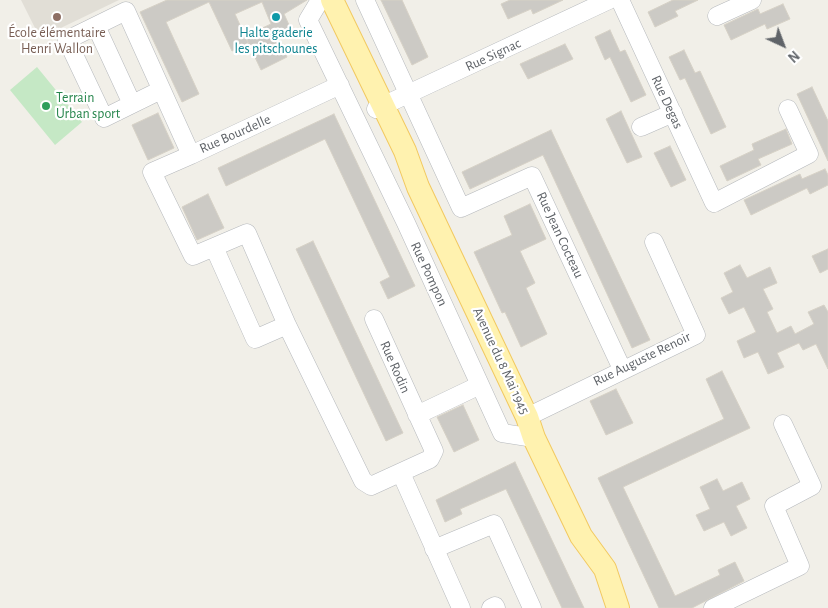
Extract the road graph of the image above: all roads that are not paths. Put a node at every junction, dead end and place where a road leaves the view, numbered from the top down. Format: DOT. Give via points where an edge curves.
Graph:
graph roads {
  1 [pos="320,0"];
  2 [pos="332,0"];
  3 [pos="365,0"];
  4 [pos="609,0"];
  5 [pos="620,0"];
  6 [pos="752,0"];
  7 [pos="717,16"];
  8 [pos="96,26"];
  9 [pos="340,85"];
  10 [pos="162,90"];
  11 [pos="408,94"];
  12 [pos="132,104"];
  13 [pos="380,107"];
  14 [pos="788,110"];
  15 [pos="673,113"];
  16 [pos="641,127"];
  17 [pos="190,154"];
  18 [pos="654,242"];
  19 [pos="214,247"];
  20 [pos="374,319"];
  21 [pos="287,325"];
  22 [pos="622,369"];
  23 [pos="480,385"];
  24 [pos="417,415"];
  25 [pos="783,424"];
  26 [pos="531,427"];
  27 [pos="400,473"];
  28 [pos="581,536"];
  29 [pos="434,548"];
  30 [pos="461,608"];
  31 [pos="491,608"];
  32 [pos="496,608"];
  33 [pos="532,608"];
  34 [pos="607,608"];
  35 [pos="618,608"];
  36 [pos="713,608"];
  1 -- 9 [label="street, Rue Pompon" via="308,20"];
  2 -- 13 [label="main road, Avenue du 8 Mai 1945" via="344,25 354,63"];
  3 -- 11 [label="street"];
  4 -- 11 [label="street, Rue Signac"];
  5 -- 15 [label="street, Rue Degas"];
  6 -- 7 [label="street"];
  8 -- 10 [label="street, Rue Bourdelle" via="126,11"];
  8 -- 12 [label="street"];
  8 -- 12 [label="street" via="67,40 104,118"];
  9 -- 17 [label="street, Rue Bourdelle"];
  9 -- 23 [label="street, Rue Pompon"];
  10 -- 12 [label="street"];
  10 -- 17 [label="street, Rue Bourdelle"];
  11 -- 13 [label="street, Rue Signac"];
  11 -- 22 [label="street, Rue Jean Cocteau" via="461,208 532,176"];
  13 -- 26 [label="main road, Avenue du 8 Mai 1945"];
  14 -- 15 [label="street, Rue Degas" via="809,154 714,204"];
  15 -- 16 [label="street"];
  17 -- 19 [label="street" via="152,172 193,256"];
  18 -- 22 [label="street, Rue Auguste Renoir" via="696,335"];
  19 -- 21 [label="street" via="255,339"];
  19 -- 21 [label="street" via="247,233"];
  20 -- 24 [label="street, Rue Rodin"];
  21 -- 27 [label="street" via="363,481 371,486"];
  22 -- 26 [label="street, Rue Auguste Renoir"];
  23 -- 24 [label="street"];
  23 -- 26 [label="street, Rue Pompon" via="502,434"];
  24 -- 27 [label="street, Rue Rodin" via="434,452 430,459"];
  25 -- 36 [label="street" via="812,486 774,506 800,566"];
  26 -- 28 [label="main road, Avenue du 8 Mai 1945"];
  27 -- 29 [label="street"];
  28 -- 34 [label="main road, Avenue du 8 Mai 1945" via="588,567"];
  28 -- 35 [label="main road, Avenue du 8 Mai 1945" via="605,569"];
  29 -- 30 [label="street"];
  29 -- 33 [label="street" via="494,524"];
  31 -- 32 [label="street"];
}
